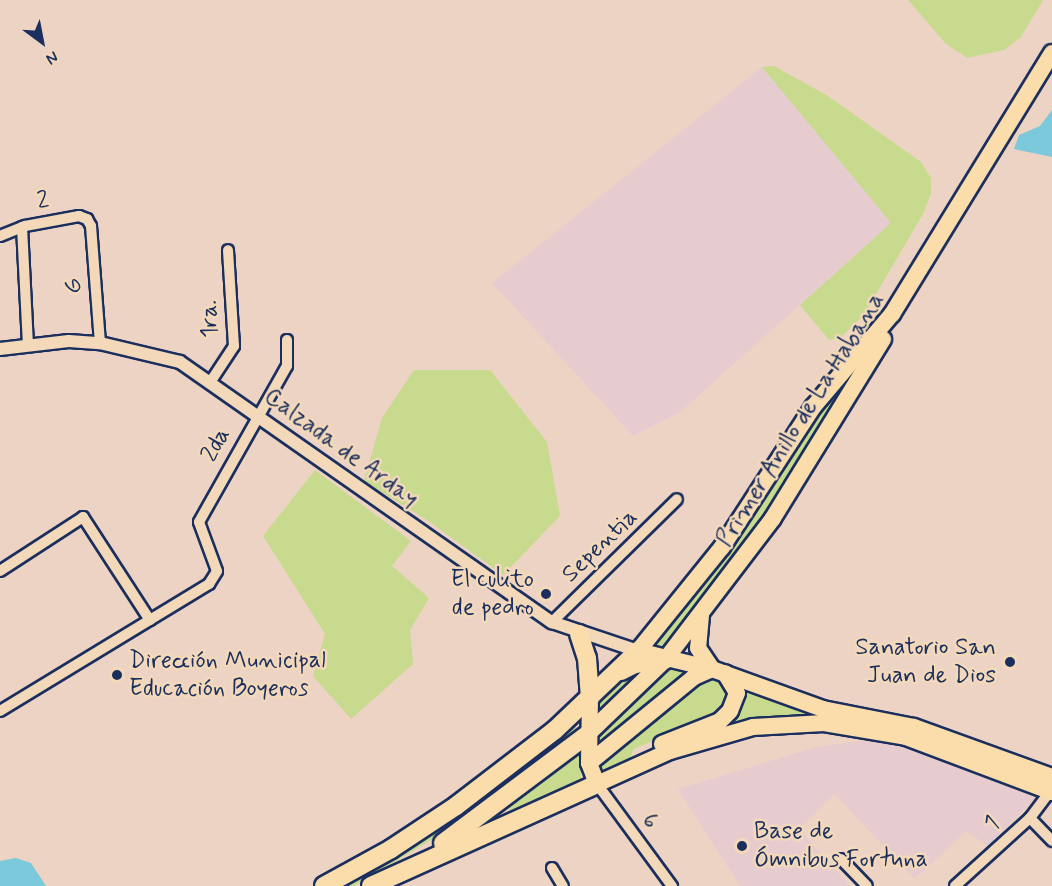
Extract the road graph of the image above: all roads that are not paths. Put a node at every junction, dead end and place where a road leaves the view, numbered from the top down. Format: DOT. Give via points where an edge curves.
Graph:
graph roads {
  1 [pos="1052,53"];
  2 [pos="91,226"];
  3 [pos="21,227"];
  4 [pos="0,236"];
  5 [pos="228,250"];
  6 [pos="918,275"];
  7 [pos="287,340"];
  8 [pos="100,343"];
  9 [pos="28,344"];
  10 [pos="0,350"];
  11 [pos="844,370"];
  12 [pos="211,381"];
  13 [pos="855,387"];
  14 [pos="257,413"];
  15 [pos="677,499"];
  16 [pos="0,572"];
  17 [pos="702,612"];
  18 [pos="150,620"];
  19 [pos="552,622"];
  20 [pos="579,634"];
  21 [pos="638,651"];
  22 [pos="665,660"];
  23 [pos="719,671"];
  24 [pos="612,677"];
  25 [pos="590,698"];
  26 [pos="0,711"];
  27 [pos="588,734"];
  28 [pos="589,763"];
  29 [pos="631,769"];
  30 [pos="597,784"];
  31 [pos="1052,788"];
  32 [pos="1030,818"];
  33 [pos="1052,841"];
  34 [pos="841,858"];
  35 [pos="552,868"];
  36 [pos="399,872"];
  37 [pos="324,886"];
  38 [pos="372,886"];
  39 [pos="563,886"];
  40 [pos="672,886"];
  41 [pos="867,886"];
  42 [pos="955,886"];
  1 -- 6 [label="highway, Primer Anillo de La Habana"];
  2 -- 3 [label="street, 2" via="79,216"];
  2 -- 8 [label="street, G"];
  3 -- 4 [label="street, 2"];
  3 -- 9 [label="street"];
  5 -- 12 [label="street, 1ra." via="234,346"];
  6 -- 11 [label="highway, Primer Anillo de La Habana" via="876,336"];
  6 -- 13 [label="highway, Primer Anillo de La Habana"];
  7 -- 14 [label="street, 2da" via="287,366"];
  8 -- 9 [label="street, Calzada de Arday"];
  8 -- 12 [label="street, Calzada de Arday" via="180,362"];
  9 -- 10 [label="street, Calzada de Arday"];
  11 -- 13 [label="highway"];
  11 -- 21 [label="highway, Primer Anillo de La Habana" via="813,407 722,547"];
  12 -- 14 [label="street, Calzada de Arday"];
  13 -- 17 [label="highway, Primer Anillo de La Habana" via="773,518"];
  14 -- 18 [label="street, 2da" via="199,522 217,571 209,584"];
  14 -- 19 [label="street, Calzada de Arday"];
  15 -- 19 [label="street, Sepentia"];
  16 -- 18 [label="street" via="83,517"];
  17 -- 22 [label="highway, Primer Anillo de La Habana"];
  17 -- 23 [label="highway" via="698,648"];
  18 -- 26 [label="street"];
  19 -- 20 [label="street, Calzada de Arday"];
  20 -- 21 [label="street, Calzada de Arday"];
  20 -- 25 [label="highway" via="587,658"];
  21 -- 22 [label="highway"];
  21 -- 24 [label="highway"];
  22 -- 23 [label="highway"];
  22 -- 24 [label="highway" via="630,665"];
  22 -- 27 [label="highway, Primer Anillo de La Habana"];
  23 -- 28 [label="highway" via="694,677"];
  23 -- 29 [label="highway" via="737,693 730,711 720,721 653,749"];
  23 -- 31 [label="highway" via="823,709 915,727"];
  24 -- 25 [label="highway"];
  25 -- 27 [label="highway"];
  25 -- 37 [label="highway" via="456,806 391,849"];
  27 -- 28 [label="highway"];
  27 -- 36 [label="highway, Primer Anillo de La Habana" via="472,824"];
  28 -- 30 [label="highway"];
  29 -- 30 [label="highway"];
  29 -- 31 [label="highway" via="670,751 753,727 824,723 906,737"];
  30 -- 36 [label="highway"];
  30 -- 40 [label="street, 6"];
  31 -- 32 [label="street, 1"];
  32 -- 33 [label="street"];
  32 -- 42 [label="street, 1"];
  34 -- 41 [label="street"];
  35 -- 39 [label="street"];
  36 -- 38 [label="highway"];
}
